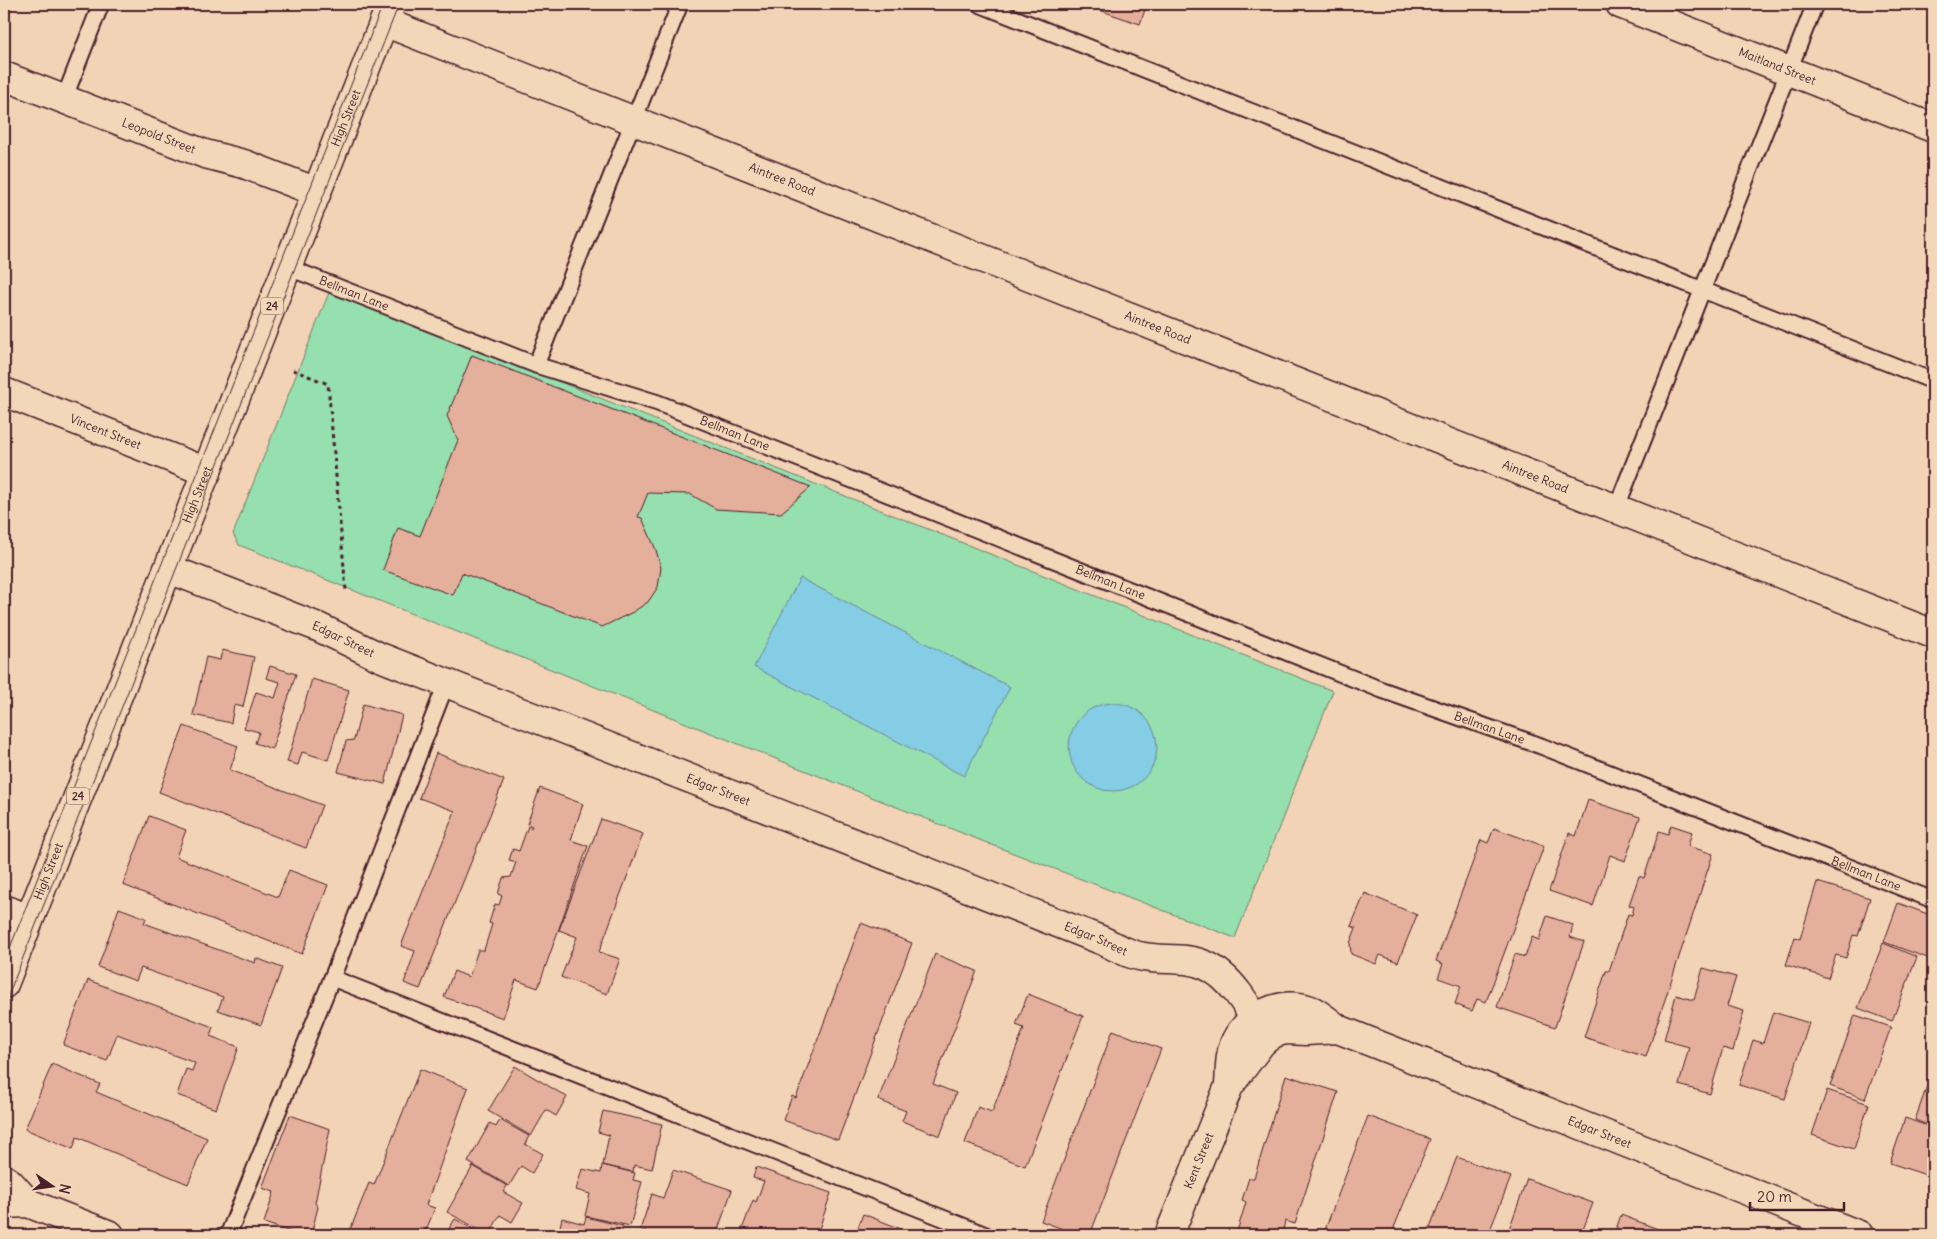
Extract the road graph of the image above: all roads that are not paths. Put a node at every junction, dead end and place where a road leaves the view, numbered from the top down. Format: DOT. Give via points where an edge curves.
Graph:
graph roads {
  1 [pos="101,4"];
  2 [pos="680,4"];
  3 [pos="979,4"];
  4 [pos="1620,4"];
  5 [pos="1815,4"];
  6 [pos="387,13"];
  7 [pos="1789,71"];
  8 [pos="4,76"];
  9 [pos="64,99"];
  10 [pos="633,120"];
  11 [pos="1933,128"];
  12 [pos="317,192"];
  13 [pos="287,267"];
  14 [pos="1702,289"];
  15 [pos="536,364"];
  16 [pos="1933,381"];
  17 [pos="4,392"];
  18 [pos="206,472"];
  19 [pos="1616,509"];
  20 [pos="168,569"];
  21 [pos="1933,634"];
  22 [pos="446,684"];
  23 [pos="1933,900"];
  24 [pos="4,909"];
  25 [pos="29,919"];
  26 [pos="332,978"];
  27 [pos="4,984"];
  28 [pos="1260,1028"];
  29 [pos="4,1179"];
  30 [pos="16,1204"];
  31 [pos="110,1235"];
  32 [pos="228,1235"];
  33 [pos="986,1235"];
  34 [pos="1169,1235"];
  35 [pos="1859,1235"];
  1 -- 9 [label="lane"];
  2 -- 10 [label="lane"];
  3 -- 14 [label="lane"];
  4 -- 7 [label="street, Maitland Street"];
  5 -- 7 [label="lane"];
  6 -- 10 [label="street, Aintree Road"];
  6 -- 12 [label="street, High Street / 24"];
  7 -- 11 [label="street, Maitland Street"];
  7 -- 14 [label="lane"];
  8 -- 9 [label="street, Leopold Street"];
  9 -- 12 [label="street, Leopold Street" via="205,154 244,164"];
  10 -- 15 [label="lane"];
  10 -- 19 [label="street, Aintree Road"];
  12 -- 13 [label="street, High Street / 24"];
  13 -- 15 [label="lane, Bellman Lane"];
  13 -- 18 [label="street, High Street / 24"];
  14 -- 16 [label="lane"];
  14 -- 19 [label="lane"];
  15 -- 23 [label="lane, Bellman Lane" via="658,403 1373,686 1542,746"];
  17 -- 18 [label="street, Vincent Street"];
  18 -- 20 [label="street, High Street / 24"];
  19 -- 21 [label="street, Aintree Road"];
  20 -- 22 [label="street, Edgar Street" via="318,628"];
  20 -- 25 [label="street, High Street / 24"];
  22 -- 26 [label="lane"];
  22 -- 28 [label="street, Edgar Street" via="928,871 1135,956 1181,959 1204,965 1224,978"];
  24 -- 25 [label="street"];
  25 -- 27 [label="street, High Street / 24"];
  26 -- 32 [label="lane"];
  26 -- 33 [label="lane"];
  28 -- 34 [label="street, Kent Street" via="1229,1086"];
  28 -- 35 [label="street, Edgar Street" via="1338,1029"];
  29 -- 30 [label="street" via="9,1182"];
  30 -- 31 [label="street"];
}
